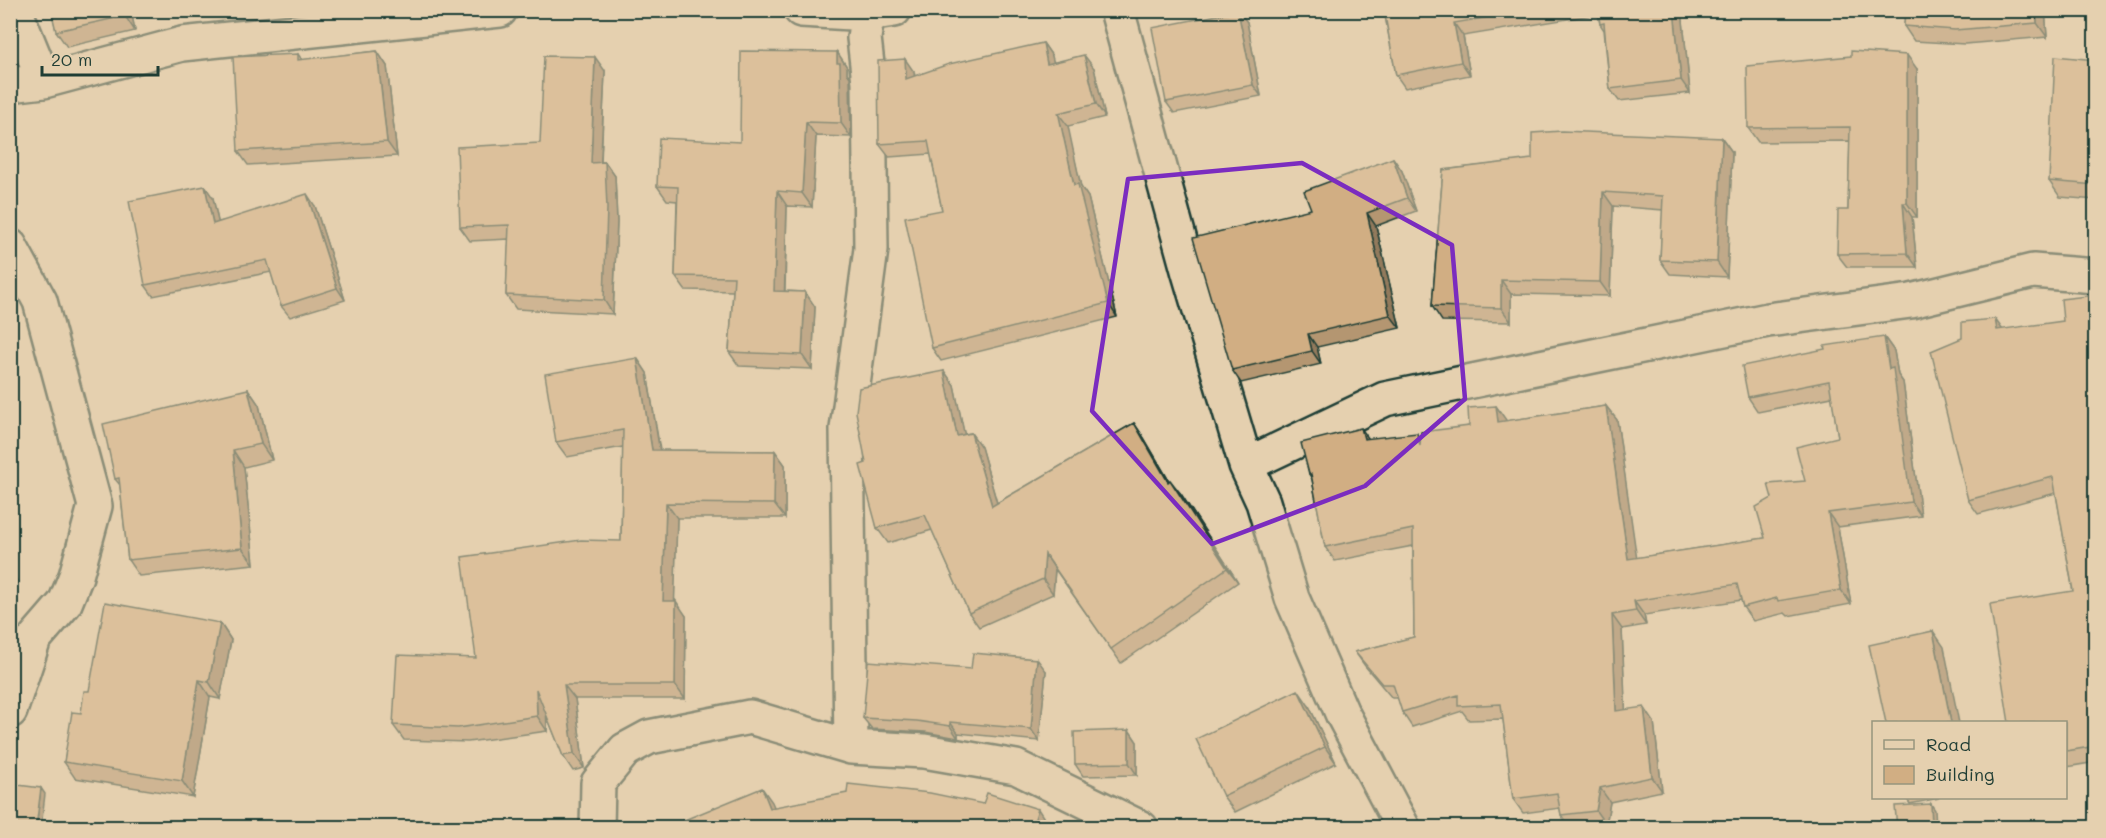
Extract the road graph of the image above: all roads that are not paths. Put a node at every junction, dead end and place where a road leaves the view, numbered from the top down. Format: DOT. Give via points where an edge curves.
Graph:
graph roads {
  1 [pos="15,10"];
  2 [pos="500,10"];
  3 [pos="801,10"];
  4 [pos="1117,10"];
  5 [pos="877,12"];
  6 [pos="44,81"];
  7 [pos="10,85"];
  8 [pos="10,246"];
  9 [pos="2096,276"];
  10 [pos="1246,465"];
  11 [pos="10,711"];
  12 [pos="851,747"];
  13 [pos="597,828"];
  14 [pos="1141,828"];
  15 [pos="1403,828"];
  1 -- 6 [label="street"];
  2 -- 6 [label="street" via="182,44"];
  3 -- 5 [label="street"];
  4 -- 10 [label="street"];
  5 -- 12 [label="street" via="864,38 869,81 871,249 847,429"];
  6 -- 7 [label="street"];
  8 -- 11 [label="street" via="40,302 95,506 65,603 34,639"];
  9 -- 10 [label="street" via="2033,271 1911,302 1768,320 1385,399"];
  10 -- 15 [label="street" via="1263,502 1292,598 1337,703"];
  12 -- 13 [label="street" via="750,717 649,737 625,750 598,783"];
  12 -- 14 [label="street" via="924,751 1016,767"];
}
